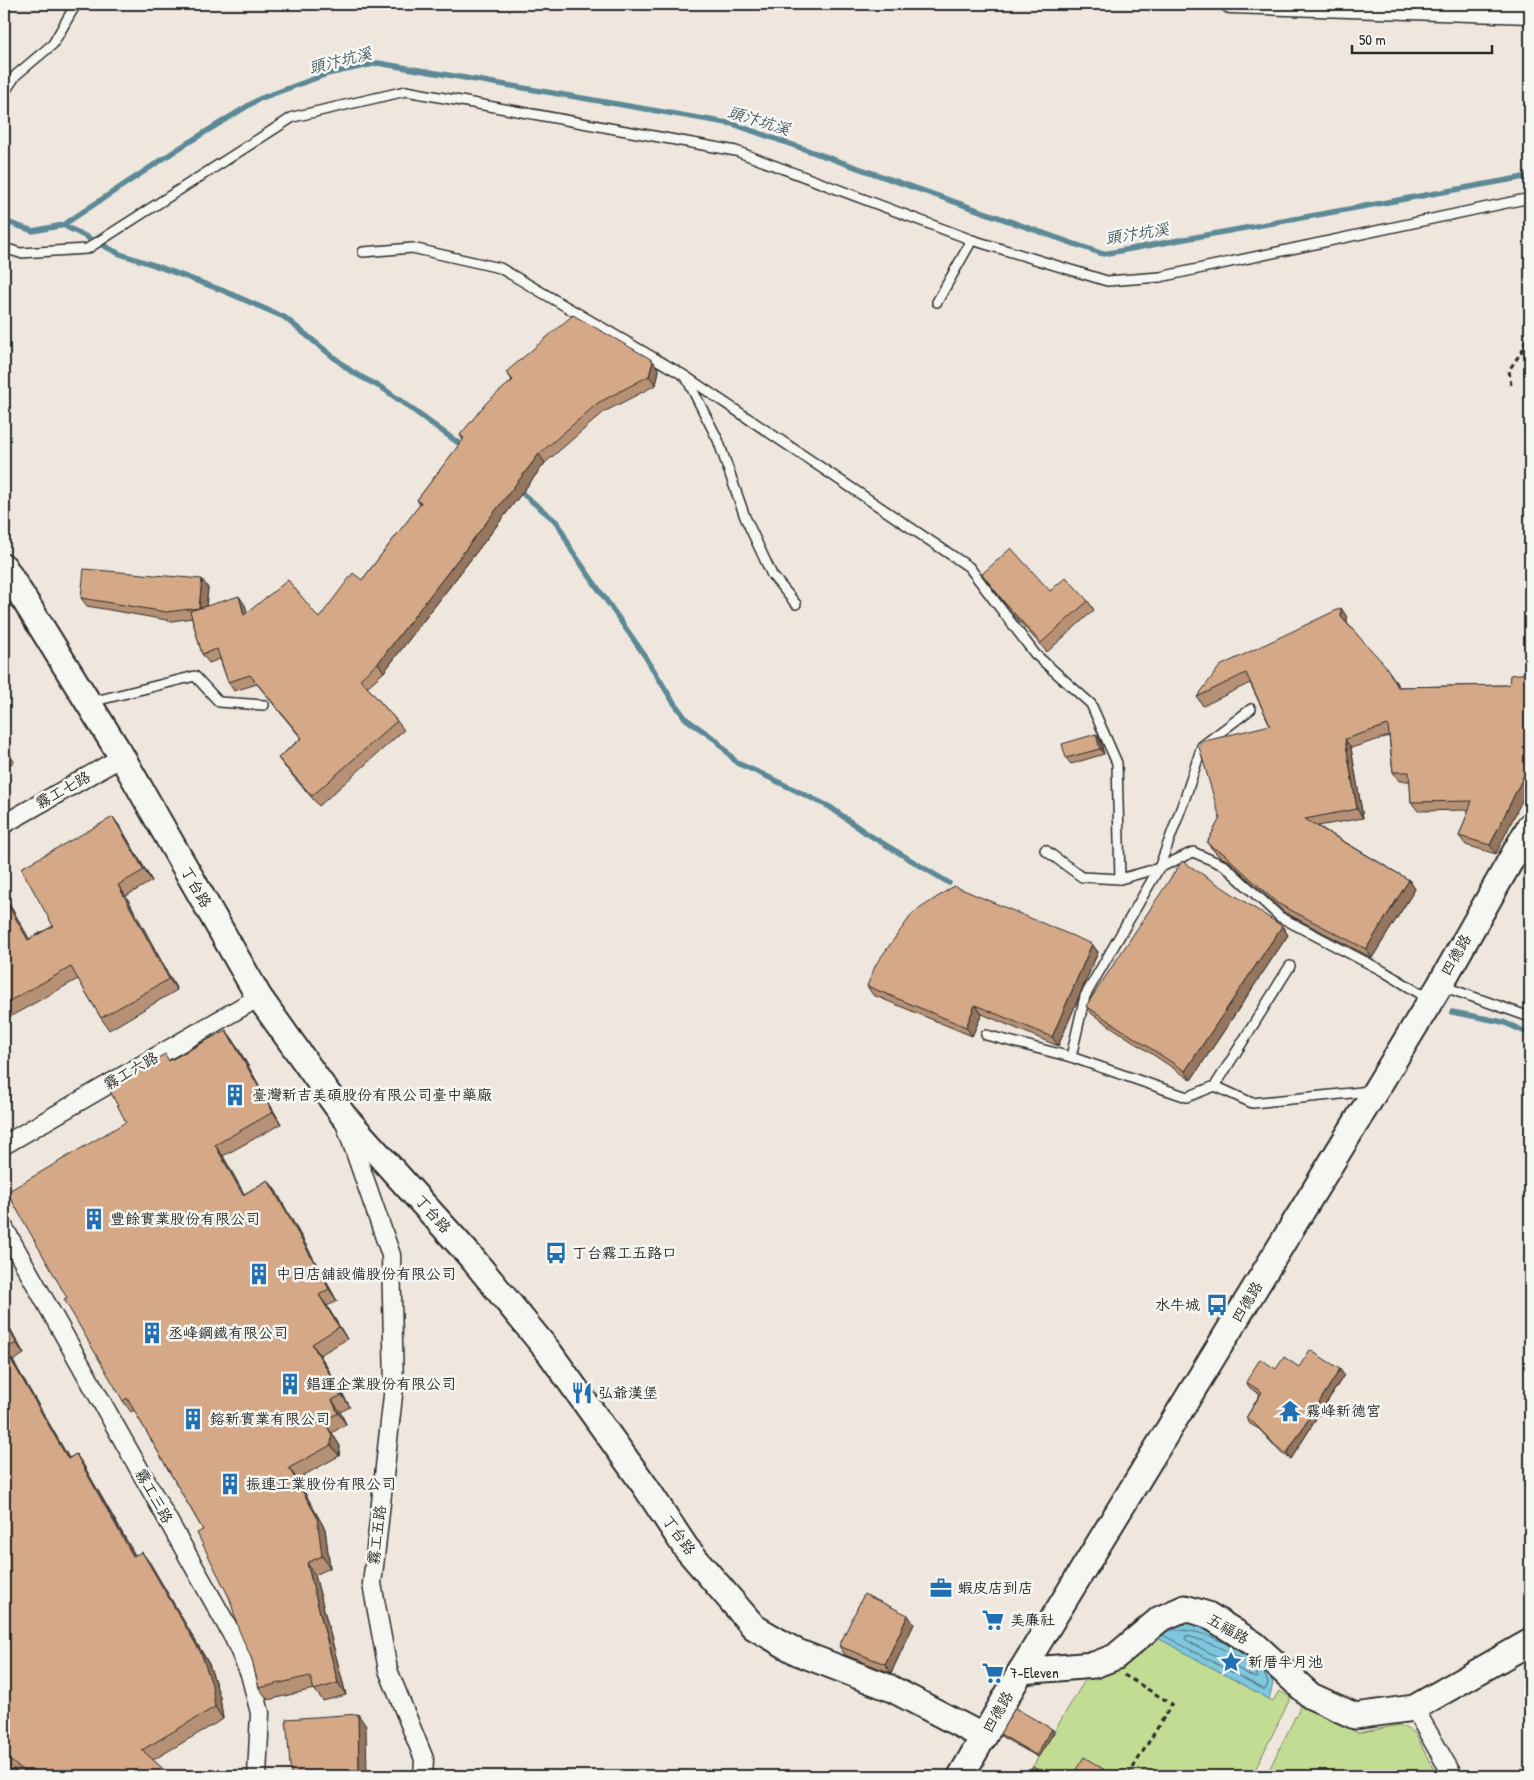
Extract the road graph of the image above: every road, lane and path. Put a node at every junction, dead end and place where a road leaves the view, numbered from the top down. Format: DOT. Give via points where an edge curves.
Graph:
graph roads {
  1 [pos="76,4"];
  2 [pos="1230,4"];
  3 [pos="1530,14"];
  4 [pos="4,93"];
  5 [pos="1530,198"];
  6 [pos="972,240"];
  7 [pos="4,248"];
  8 [pos="363,252"];
  9 [pos="938,302"];
  10 [pos="1530,326"];
  11 [pos="686,376"];
  12 [pos="1511,384"];
  13 [pos="4,567"];
  14 [pos="796,604"];
  15 [pos="88,703"];
  16 [pos="264,705"];
  17 [pos="1251,709"];
  18 [pos="122,757"];
  19 [pos="4,824"];
  20 [pos="1530,826"];
  21 [pos="1045,850"];
  22 [pos="1159,868"];
  23 [pos="1120,879"];
  24 [pos="1290,966"];
  25 [pos="1435,992"];
  26 [pos="259,997"];
  27 [pos="1530,1018"];
  28 [pos="986,1035"];
  29 [pos="1071,1057"];
  30 [pos="1215,1086"];
  31 [pos="1374,1091"];
  32 [pos="343,1115"];
  33 [pos="4,1145"];
  34 [pos="4,1228"];
  35 [pos="1530,1642"];
  36 [pos="1021,1671"];
  37 [pos="1121,1673"];
  38 [pos="1414,1708"];
  39 [pos="984,1737"];
  40 [pos="257,1776"];
  41 [pos="423,1776"];
  42 [pos="961,1776"];
  43 [pos="1128,1776"];
  44 [pos="1453,1776"];
  1 -- 4 [label="lane" via="53,44 16,75"];
  2 -- 3 [label="street"];
  5 -- 6 [label="lane" via="1160,277 1107,281"];
  6 -- 7 [label="lane" via="736,151 406,91 293,117 87,249 20,253"];
  6 -- 9 [label="lane"];
  8 -- 11 [label="lane" via="412,248 500,268"];
  10 -- 12 [label="path" via="1522,350 1509,370"];
  11 -- 14 [label="lane" via="718,440 744,517 772,575"];
  11 -- 23 [label="lane" via="969,566 1035,654 1091,704 1117,763"];
  13 -- 15 [label="street, 丁台路"];
  15 -- 16 [label="lane" via="195,676 218,702"];
  15 -- 18 [label="street, 丁台路"];
  17 -- 22 [label="lane" via="1202,746"];
  18 -- 19 [label="street, 霧工七路"];
  18 -- 26 [label="street, 丁台路"];
  20 -- 25 [label="street, 四德路"];
  21 -- 23 [label="lane" via="1082,877"];
  22 -- 23 [label="lane"];
  22 -- 25 [label="lane" via="1193,852 1225,866 1280,917 1383,972"];
  22 -- 29 [label="lane" via="1085,996"];
  24 -- 30 [label="lane"];
  25 -- 27 [label="lane"];
  25 -- 31 [label="street, 四德路"];
  26 -- 32 [label="street, 丁台路"];
  26 -- 33 [label="street, 霧工六路"];
  28 -- 29 [label="lane"];
  29 -- 30 [label="lane" via="1187,1097"];
  30 -- 31 [label="lane" via="1252,1103"];
  31 -- 36 [label="street, 四德路"];
  32 -- 39 [label="street, 丁台路" via="471,1257 549,1352 686,1548 754,1627 797,1652 890,1688"];
  32 -- 41 [label="street, 霧工五路" via="391,1255 394,1386 372,1584 388,1670 424,1759"];
  34 -- 40 [label="street, 霧工三路" via="234,1638 250,1674 260,1713"];
  35 -- 38 [label="street, 五福路"];
  36 -- 38 [label="street, 五福路" via="1094,1665 1108,1660 1160,1619 1185,1608 1208,1615 1254,1644 1311,1696 1355,1716"];
  36 -- 39 [label="street, 四德路"];
  37 -- 43 [label="path" via="1172,1704"];
  38 -- 44 [label="street"];
  39 -- 42 [label="street, 四德路"];
}
